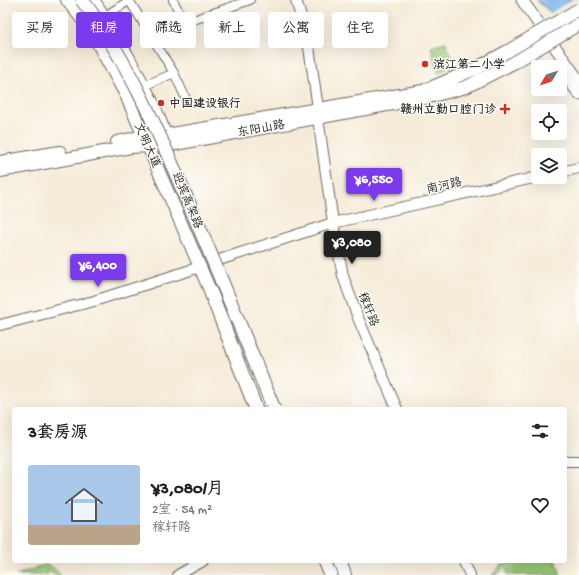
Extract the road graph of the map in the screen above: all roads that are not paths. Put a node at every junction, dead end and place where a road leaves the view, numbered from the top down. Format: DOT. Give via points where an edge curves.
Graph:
graph roads {
  1 [pos="67,0"];
  2 [pos="74,0"];
  3 [pos="82,0"];
  4 [pos="88,0"];
  5 [pos="94,0"];
  6 [pos="130,0"];
  7 [pos="172,0"];
  8 [pos="250,0"];
  9 [pos="296,0"];
  10 [pos="513,0"];
  11 [pos="522,0"];
  12 [pos="579,9"];
  13 [pos="99,12"];
  14 [pos="101,12"];
  15 [pos="112,12"];
  16 [pos="579,24"];
  17 [pos="122,48"];
  18 [pos="555,60"];
  19 [pos="174,73"];
  20 [pos="567,77"];
  21 [pos="579,81"];
  22 [pos="143,86"];
  23 [pos="579,94"];
  24 [pos="187,101"];
  25 [pos="318,113"];
  26 [pos="147,140"];
  27 [pos="168,140"];
  28 [pos="0,162"];
  29 [pos="579,168"];
  30 [pos="0,171"];
  31 [pos="567,171"];
  32 [pos="531,179"];
  33 [pos="333,223"];
  34 [pos="219,260"];
  35 [pos="200,266"];
  36 [pos="212,293"];
  37 [pos="0,325"];
  38 [pos="256,407"];
  39 [pos="263,407"];
  40 [pos="273,407"];
  41 [pos="279,407"];
  42 [pos="396,407"];
  43 [pos="567,460"];
  44 [pos="579,461"];
  45 [pos="201,563"];
  46 [pos="320,563"];
  47 [pos="326,563"];
  48 [pos="334,563"];
  49 [pos="341,563"];
  50 [pos="465,563"];
  51 [pos="190,572"];
  52 [pos="178,575"];
  53 [pos="325,575"];
  54 [pos="331,575"];
  55 [pos="339,575"];
  56 [pos="345,575"];
  57 [pos="470,575"];
  1 -- 26 [label="main road, 文明大道" via="93,36 126,95"];
  2 -- 39 [label="highway, 迎宾高架路" via="94,28 159,150"];
  3 -- 40 [label="highway, 迎宾高架路, bridge" via="100,24 137,89 165,147"];
  4 -- 13 [label="main road, 文明大道"];
  5 -- 14 [label="street"];
  6 -- 15 [label="street"];
  6 -- 19 [label="street"];
  7 -- 8 [label="street" via="186,23"];
  9 -- 25 [label="street, 稼轩路" via="308,41"];
  10 -- 18 [label="main road"];
  11 -- 21 [label="main road"];
  12 -- 25 [label="main road, 东阳山路, bridge" via="475,69 423,91"];
  16 -- 25 [label="main road, 东阳山路, bridge" via="515,62 466,87 425,98"];
  17 -- 22 [label="main road, 文明大道"];
  19 -- 22 [label="street"];
  19 -- 24 [label="street"];
  20 -- 23 [label="main road"];
  22 -- 27 [label="main road, 文明大道"];
  25 -- 27 [label="main road, 东阳山路"];
  25 -- 33 [label="street, 稼轩路"];
  26 -- 27 [label="main road, 东阳山路"];
  26 -- 28 [label="main road, 东阳山路"];
  26 -- 30 [label="main road, 东阳山路"];
  26 -- 35 [label="main road, 文明大道"];
  27 -- 34 [label="main road, 文明大道"];
  29 -- 31 [label="street"];
  32 -- 33 [label="street, 南河路"];
  33 -- 34 [label="street, 南河路"];
  33 -- 42 [label="street, 稼轩路" via="343,276"];
  34 -- 41 [label="main road, 文明大道"];
  35 -- 36 [label="main road, 文明大道"];
  35 -- 37 [label="street" via="94,301"];
  36 -- 38 [label="highway"];
  43 -- 44 [label="street"];
  45 -- 51 [label="street"];
  46 -- 53 [label="main road"];
  47 -- 54 [label="highway"];
  48 -- 55 [label="highway"];
  49 -- 56 [label="main road"];
  50 -- 57 [label="street"];
  51 -- 52 [label="street"];
}
